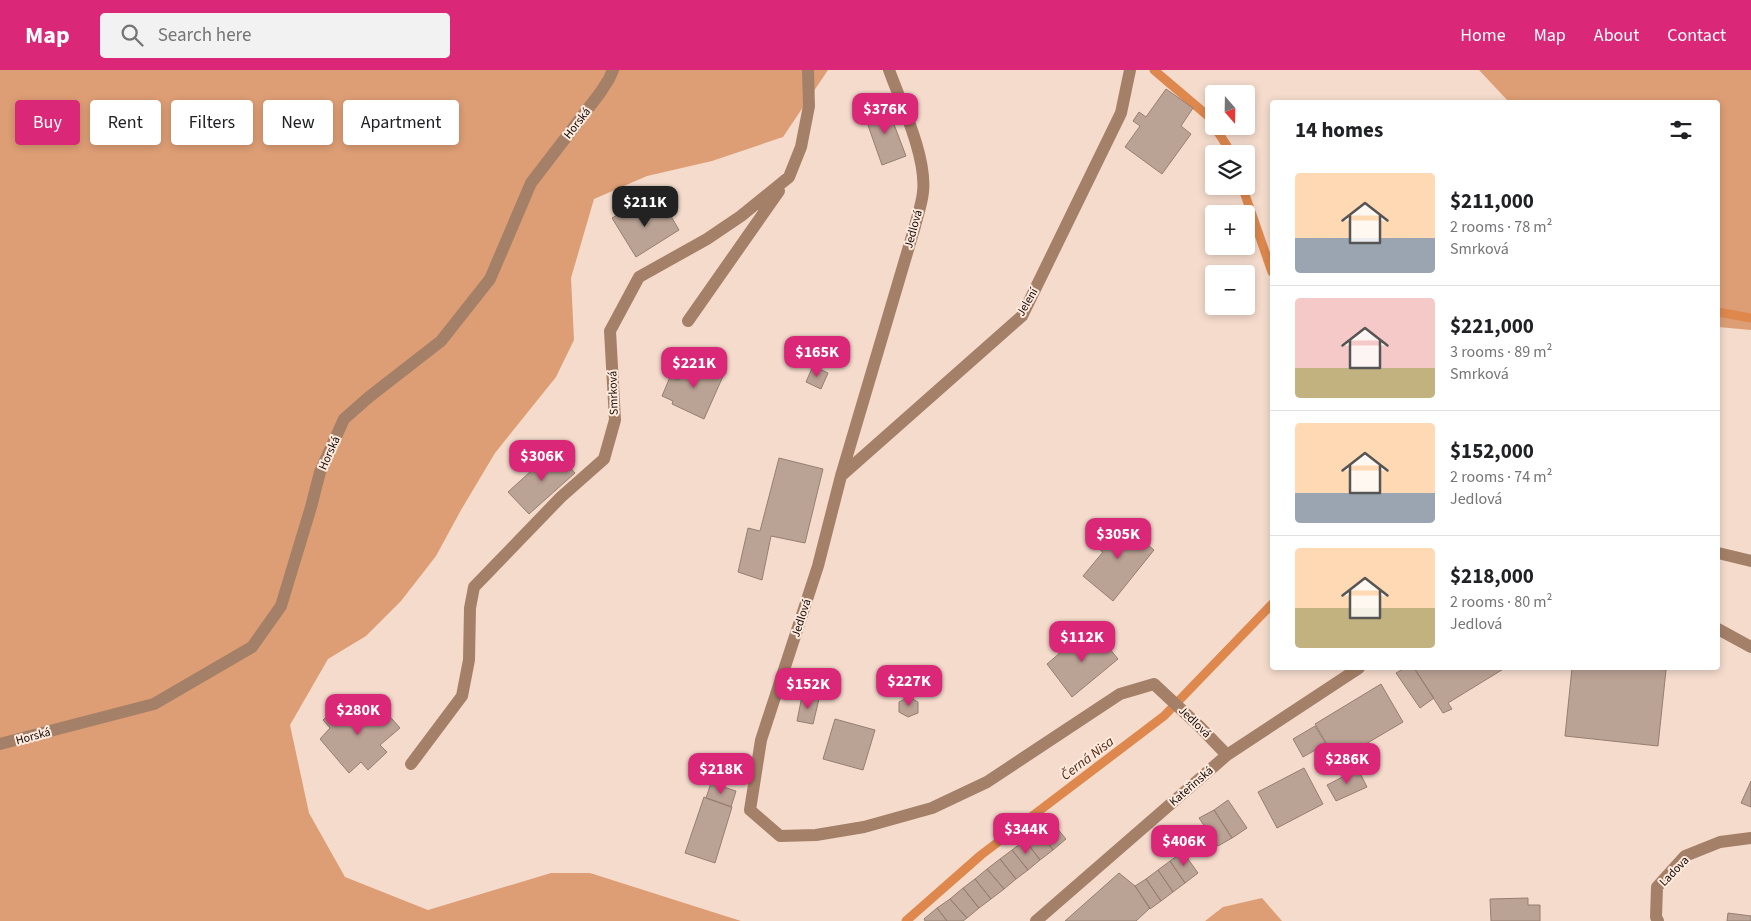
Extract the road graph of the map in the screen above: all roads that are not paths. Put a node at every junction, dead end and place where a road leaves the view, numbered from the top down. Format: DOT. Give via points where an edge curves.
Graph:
graph roads {
  1 [pos="613,70"];
  2 [pos="808,70"];
  3 [pos="889,70"];
  4 [pos="1130,70"];
  5 [pos="789,177"];
  6 [pos="688,321"];
  7 [pos="841,476"];
  8 [pos="1720,554"];
  9 [pos="1751,562"];
  10 [pos="1720,630"];
  11 [pos="1751,647"];
  12 [pos="1356,670"];
  13 [pos="0,744"];
  14 [pos="1227,755"];
  15 [pos="411,764"];
  16 [pos="1751,838"];
  17 [pos="1036,921"];
  18 [pos="1658,921"];
  1 -- 13 [label="street, Horská" via="600,93 531,184 490,279 441,341 344,419 320,472 280,606 252,647 154,704"];
  2 -- 5 [label="street, Smrková" via="809,106 801,146"];
  3 -- 7 [label="street, Jedlová" via="922,164 923,190"];
  4 -- 7 [label="street, Jelení" via="1121,113 1022,316"];
  5 -- 6 [label="street"];
  5 -- 15 [label="street, Smrková" via="707,239 639,277 610,330 615,420 604,459 561,497 474,586 470,608 469,660 462,696"];
  7 -- 14 [label="street, Jedlová" via="818,566 761,740 750,810 780,836 816,835 864,827 932,808 987,782 1120,694 1154,684"];
  8 -- 9 [label="street"];
  10 -- 11 [label="street"];
  12 -- 14 [label="street, Kateřinská"];
  14 -- 17 [label="street, Kateřinská"];
  16 -- 18 [label="street, Ladova" via="1720,842 1685,856 1657,887"];
}
